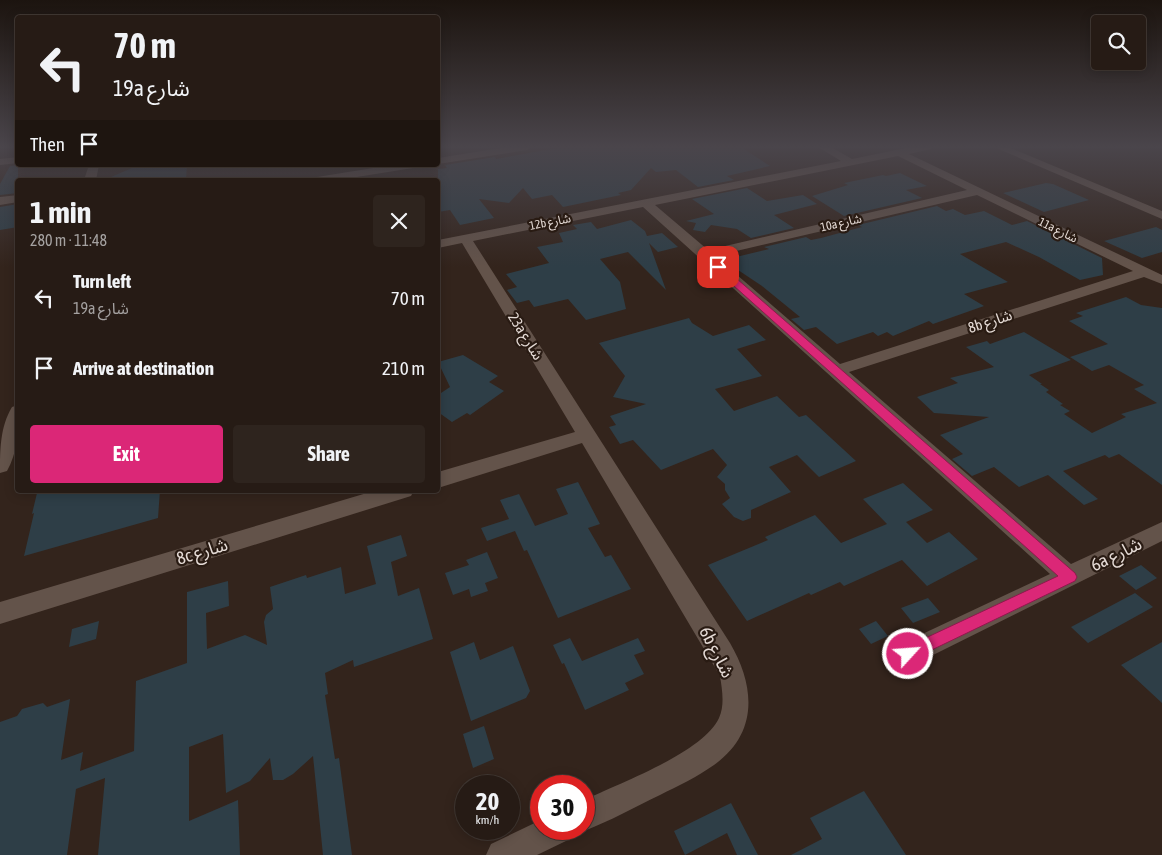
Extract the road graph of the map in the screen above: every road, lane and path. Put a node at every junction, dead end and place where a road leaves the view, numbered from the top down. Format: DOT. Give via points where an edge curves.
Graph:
graph roads {
  1 [pos="724,187"];
  2 [pos="971,187"];
  3 [pos="1093,187"];
  4 [pos="1115,187"];
  5 [pos="977,190"];
  6 [pos="15,198"];
  7 [pos="0,201"];
  8 [pos="646,203"];
  9 [pos="1162,206"];
  10 [pos="1162,216"];
  11 [pos="465,238"];
  12 [pos="440,244"];
  13 [pos="704,255"];
  14 [pos="1144,272"];
  15 [pos="1162,280"];
  16 [pos="836,370"];
  17 [pos="15,420"];
  18 [pos="586,435"];
  19 [pos="0,466"];
  20 [pos="440,479"];
  21 [pos="394,493"];
  22 [pos="1162,531"];
  23 [pos="1070,577"];
  24 [pos="0,613"];
  25 [pos="908,654"];
  26 [pos="595,811"];
  27 [pos="534,840"];
  28 [pos="502,855"];
  1 -- 8 [label="street, 12b شارع"];
  2 -- 5 [label="street, 11a شارع"];
  3 -- 10 [label="street"];
  4 -- 9 [label="street"];
  5 -- 13 [label="street, 10a شارع"];
  5 -- 14 [label="street, 11a شارع"];
  6 -- 7 [label="street"];
  8 -- 11 [label="street, 12b شارع"];
  8 -- 13 [label="street"];
  11 -- 12 [label="street, 12b شارع"];
  11 -- 18 [label="street, 23a شارع"];
  13 -- 16 [label="street"];
  14 -- 15 [label="street, 11a شارع"];
  14 -- 16 [label="street, 8b شارع"];
  16 -- 23 [label="street"];
  17 -- 19 [label="street"];
  18 -- 20 [label="street"];
  18 -- 26 [label="street, 6b شارع" via="721,652 732,675 736,704 728,731 710,752"];
  21 -- 24 [label="street, 8c شارع"];
  22 -- 23 [label="street, 6a شارع"];
  23 -- 25 [label="street, 6a شارع"];
  27 -- 28 [label="street"];
}
